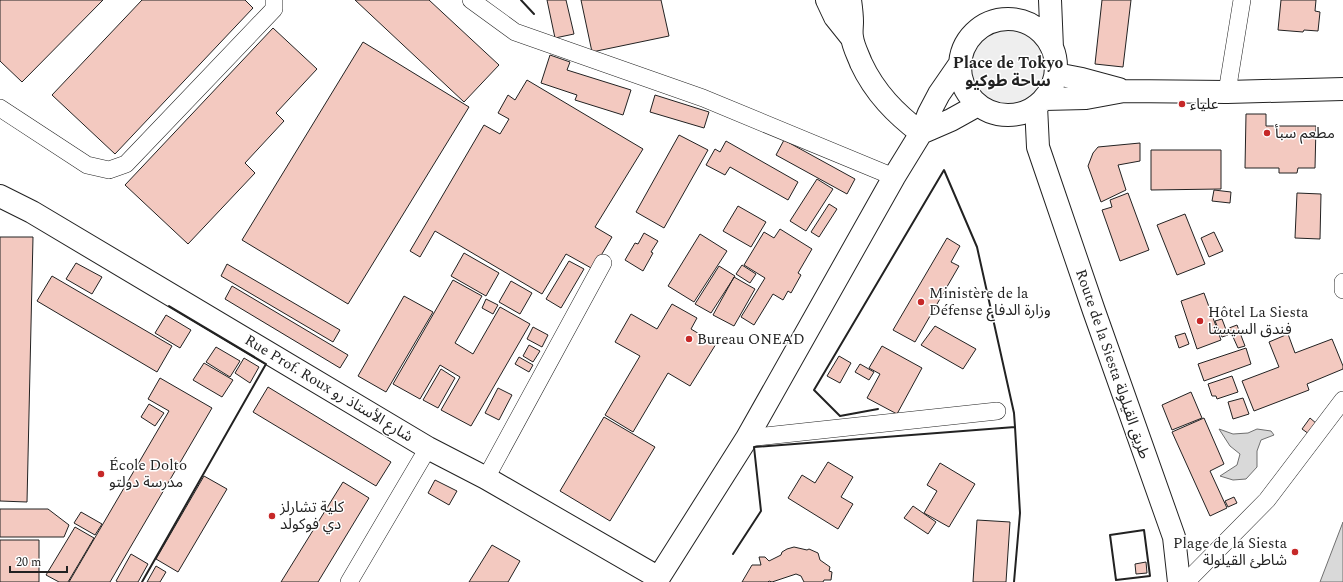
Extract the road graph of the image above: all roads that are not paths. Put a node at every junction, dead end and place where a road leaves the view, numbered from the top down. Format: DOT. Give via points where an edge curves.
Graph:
graph roads {
  1 [pos="274,0"];
  2 [pos="471,0"];
  3 [pos="827,0"];
  4 [pos="850,0"];
  5 [pos="1050,0"];
  6 [pos="1242,0"];
  7 [pos="1007,9"];
  8 [pos="851,37"];
  9 [pos="1052,48"];
  10 [pos="959,65"];
  11 [pos="1056,74"];
  12 [pos="1343,89"];
  13 [pos="1124,91"];
  14 [pos="1227,92"];
  15 [pos="1040,102"];
  16 [pos="978,105"];
  17 [pos="0,108"];
  18 [pos="1017,114"];
  19 [pos="921,133"];
  20 [pos="1038,147"];
  21 [pos="894,177"];
  22 [pos="0,196"];
  23 [pos="603,264"];
  24 [pos="1343,282"];
  25 [pos="1343,290"];
  26 [pos="1343,400"];
  27 [pos="997,411"];
  28 [pos="747,438"];
  29 [pos="428,448"];
  30 [pos="486,478"];
  31 [pos="658,580"];
  32 [pos="349,582"];
  33 [pos="1180,582"];
  34 [pos="1186,582"];
  1 -- 17 [label="street" via="274,9 126,164 109,170 87,165"];
  2 -- 21 [label="street" via="515,32 703,98"];
  3 -- 8 [label="main road"];
  4 -- 8 [label="main road"];
  5 -- 9 [label="main road"];
  6 -- 14 [label="street"];
  7 -- 9 [label="main road" via="1019,20 1033,26"];
  7 -- 10 [label="main road" via="978,28 968,39"];
  8 -- 19 [label="main road" via="867,75 878,93 891,108"];
  9 -- 11 [label="main road"];
  10 -- 16 [label="main road" via="961,80 968,94"];
  10 -- 19 [label="main road" via="939,94"];
  11 -- 13 [label="main road"];
  11 -- 15 [label="main road" via="1052,87"];
  12 -- 14 [label="main road"];
  13 -- 14 [label="main road"];
  13 -- 15 [label="main road" via="1086,98"];
  15 -- 18 [label="main road"];
  15 -- 20 [label="main road, Route de la Siesta طريق القيلولة"];
  16 -- 18 [label="main road" via="990,112 1003,115"];
  16 -- 19 [label="main road"];
  18 -- 20 [label="main road, Route de la Siesta طريق القيلولة" via="1021,126"];
  19 -- 21 [label="main road"];
  20 -- 33 [label="main road, Route de la Siesta طريق القيلولة" via="1174,537"];
  21 -- 28 [label="main road"];
  22 -- 29 [label="main road, Rue Prof. Roux شارع الأستاذ رو" via="32,212"];
  23 -- 30 [label="street"];
  24 -- 25 [label="street"];
  26 -- 34 [label="street" via="1267,500"];
  27 -- 28 [label="street"];
  28 -- 31 [label="main road"];
  29 -- 30 [label="main road, Rue Prof. Roux شارع الأستاذ رو"];
  29 -- 32 [label="street"];
  30 -- 31 [label="main road, Rue Prof. Roux شارع الأستاذ رو"];
}
